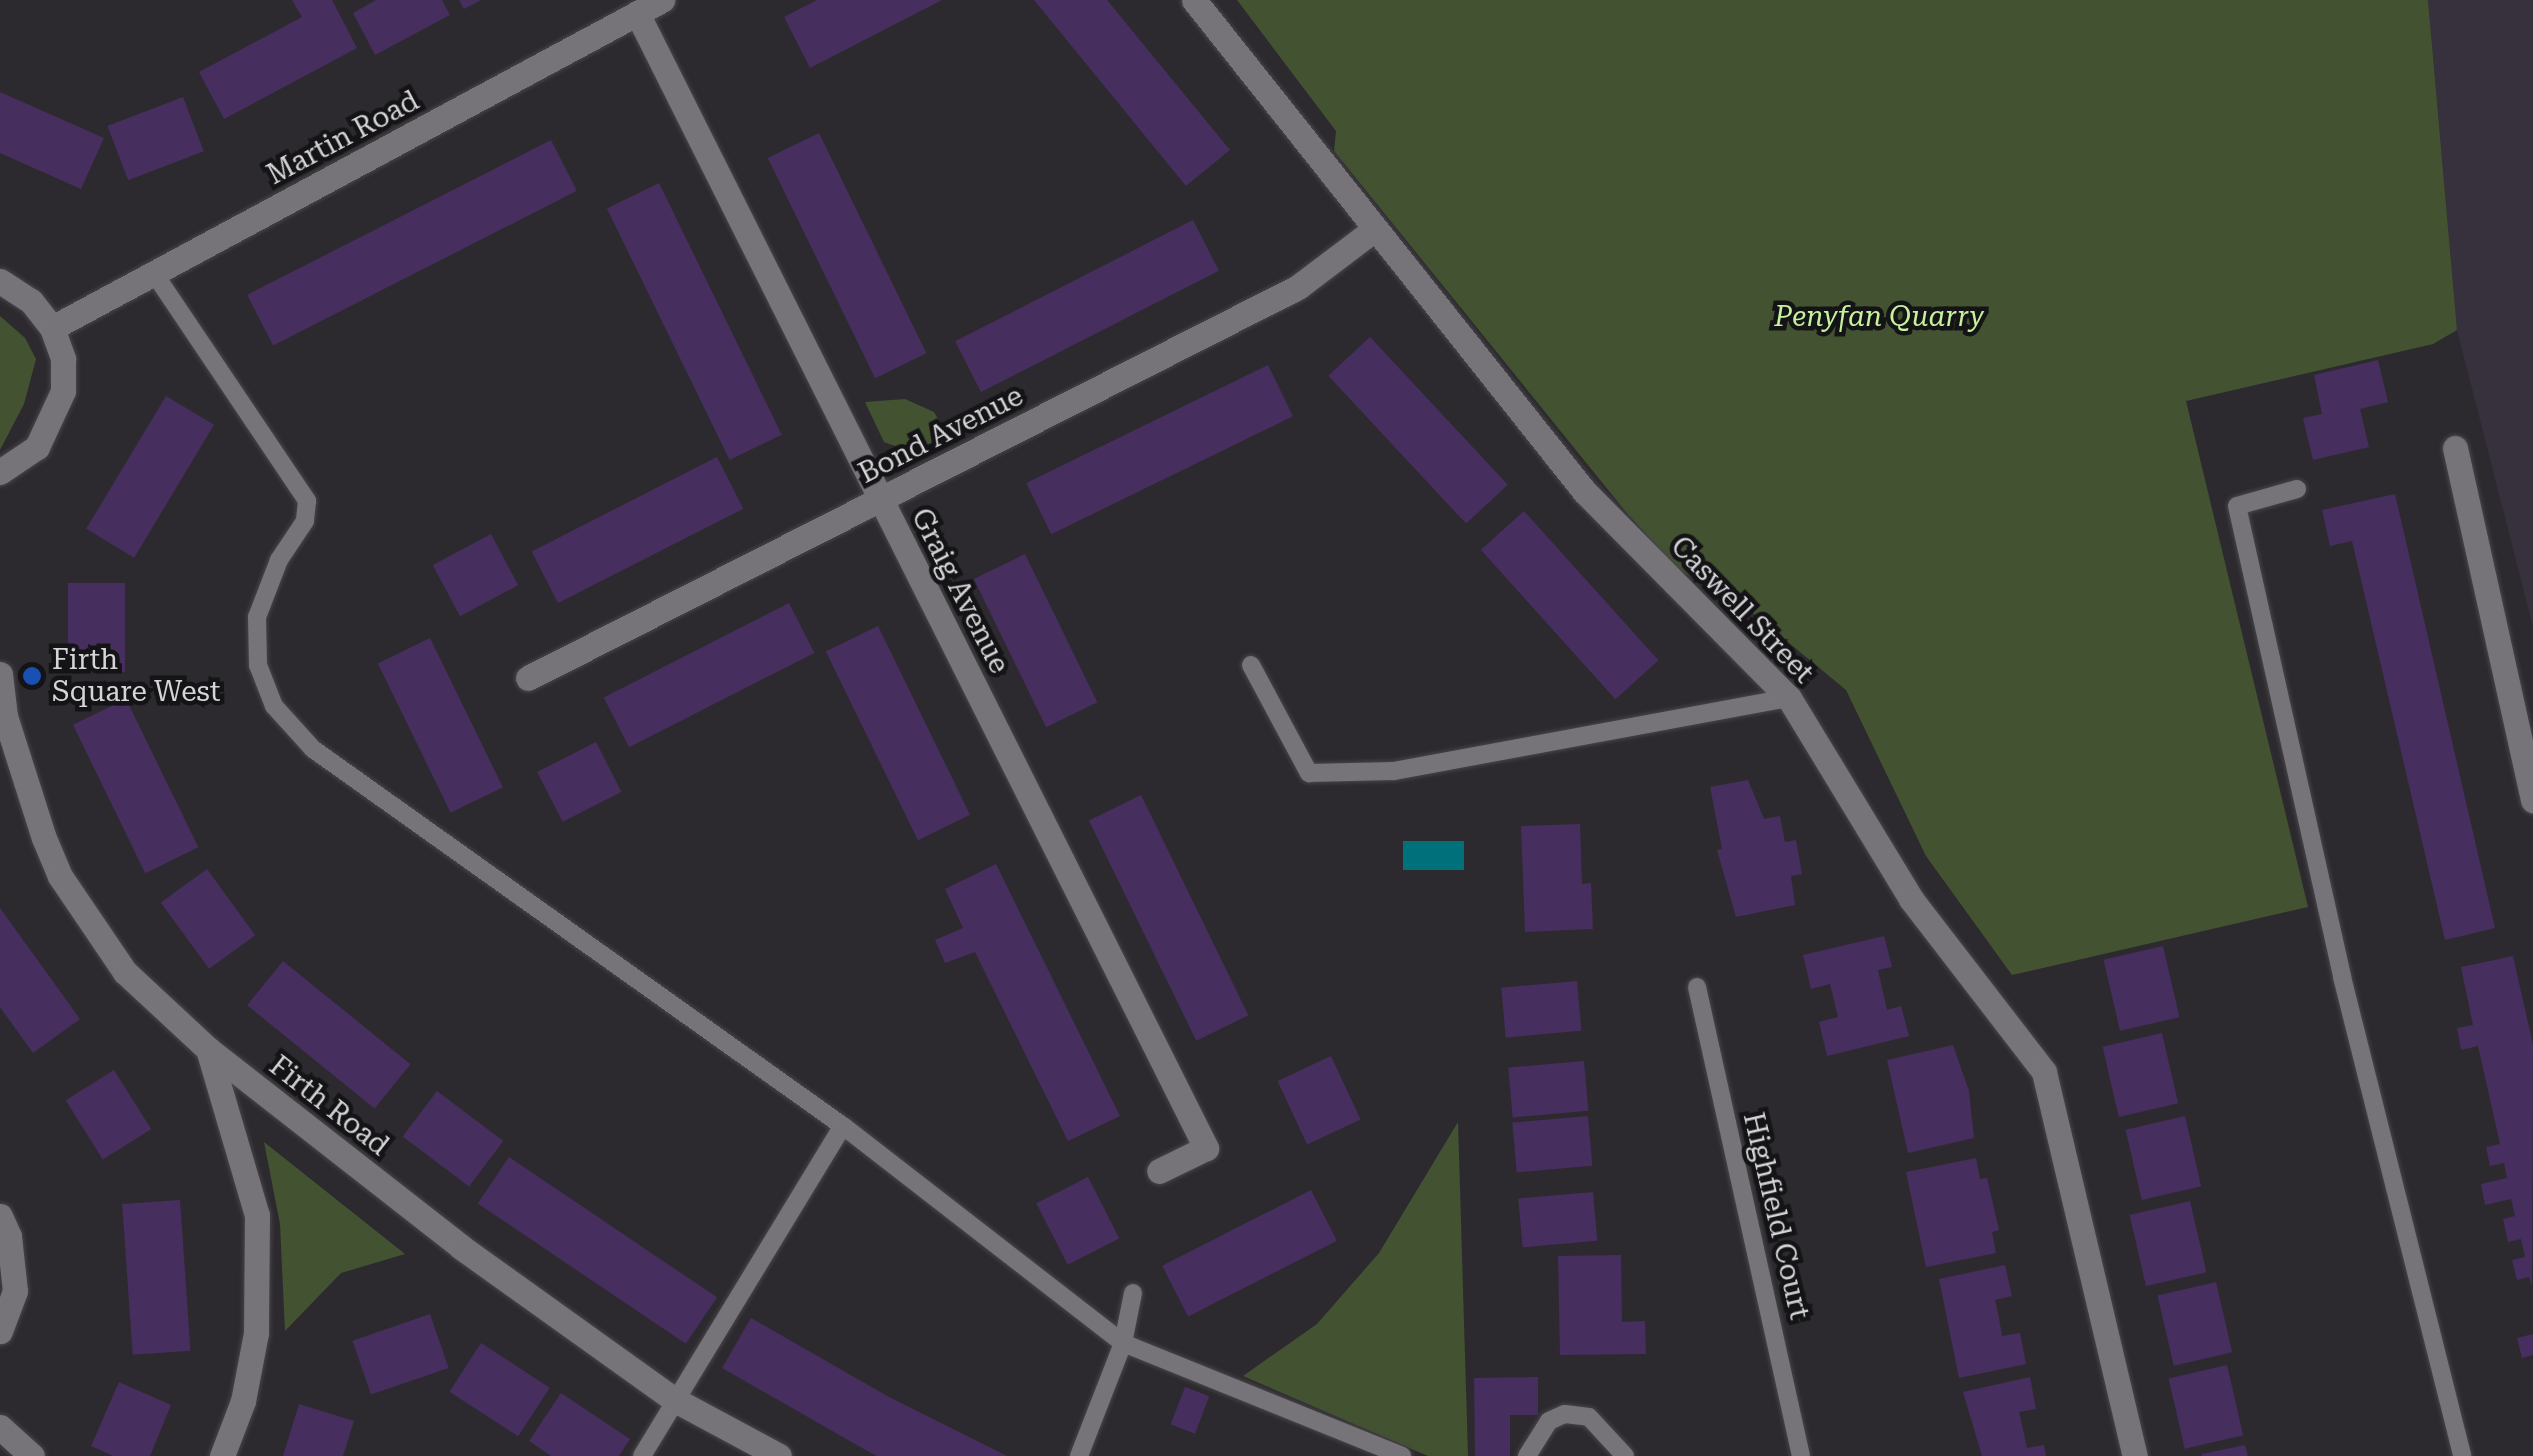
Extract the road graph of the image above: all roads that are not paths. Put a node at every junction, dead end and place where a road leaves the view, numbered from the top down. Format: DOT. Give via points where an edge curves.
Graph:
graph roads {
  1 [pos="662,0"];
  2 [pos="1194,0"];
  3 [pos="637,13"];
  4 [pos="1372,231"];
  5 [pos="154,273"];
  6 [pos="0,281"];
  7 [pos="52,328"];
  8 [pos="2456,448"];
  9 [pos="0,472"];
  10 [pos="2297,489"];
  11 [pos="880,500"];
  12 [pos="1251,665"];
  13 [pos="0,674"];
  14 [pos="528,678"];
  15 [pos="1789,698"];
  16 [pos="2533,800"];
  17 [pos="1697,987"];
  18 [pos="208,1050"];
  19 [pos="843,1126"];
  20 [pos="1159,1171"];
  21 [pos="0,1216"];
  22 [pos="1133,1293"];
  23 [pos="0,1330"];
  24 [pos="1123,1343"];
  25 [pos="675,1400"];
  26 [pos="0,1428"];
  27 [pos="32,1456"];
  28 [pos="222,1456"];
  29 [pos="642,1456"];
  30 [pos="778,1456"];
  31 [pos="1080,1456"];
  32 [pos="1402,1456"];
  33 [pos="1527,1456"];
  34 [pos="1625,1456"];
  35 [pos="1801,1456"];
  36 [pos="2135,1456"];
  37 [pos="2462,1456"];
  1 -- 3 [label="street, Martin Road"];
  2 -- 4 [label="street, Caswell Street"];
  3 -- 5 [label="street, Martin Road"];
  3 -- 11 [label="street, Graig Avenue"];
  4 -- 11 [label="street, Bond Avenue" via="1298,287"];
  4 -- 15 [label="street, Caswell Street" via="1584,491"];
  5 -- 7 [label="street, Martin Road"];
  5 -- 19 [label="lane" via="306,501 305,521 279,560 257,617 258,665 274,706 313,748 398,814"];
  6 -- 7 [label="street" via="31,301"];
  7 -- 9 [label="street" via="63,359 55,420 37,447"];
  8 -- 16 [label="street"];
  10 -- 37 [label="lane" via="2237,506 2342,978"];
  11 -- 14 [label="street, Bond Avenue"];
  11 -- 20 [label="street, Graig Avenue" via="1206,1148"];
  12 -- 15 [label="lane" via="1308,773 1394,771"];
  13 -- 18 [label="street, Firth Road" via="5,716 60,876 125,972"];
  15 -- 36 [label="street, Caswell Street" via="1912,900 2044,1072"];
  17 -- 35 [label="lane, Highfield Court"];
  18 -- 25 [label="street, Firth Road" via="461,1247"];
  18 -- 28 [label="street" via="257,1215 256,1333 243,1400"];
  19 -- 24 [label="lane"];
  19 -- 25 [label="lane"];
  21 -- 23 [label="street" via="15,1291"];
  22 -- 24 [label="lane"];
  24 -- 31 [label="lane"];
  24 -- 32 [label="lane"];
  25 -- 29 [label="lane"];
  25 -- 30 [label="street, Firth Road"];
  26 -- 27 [label="street"];
  33 -- 34 [label="lane" via="1549,1421 1566,1414 1589,1417"];
}
